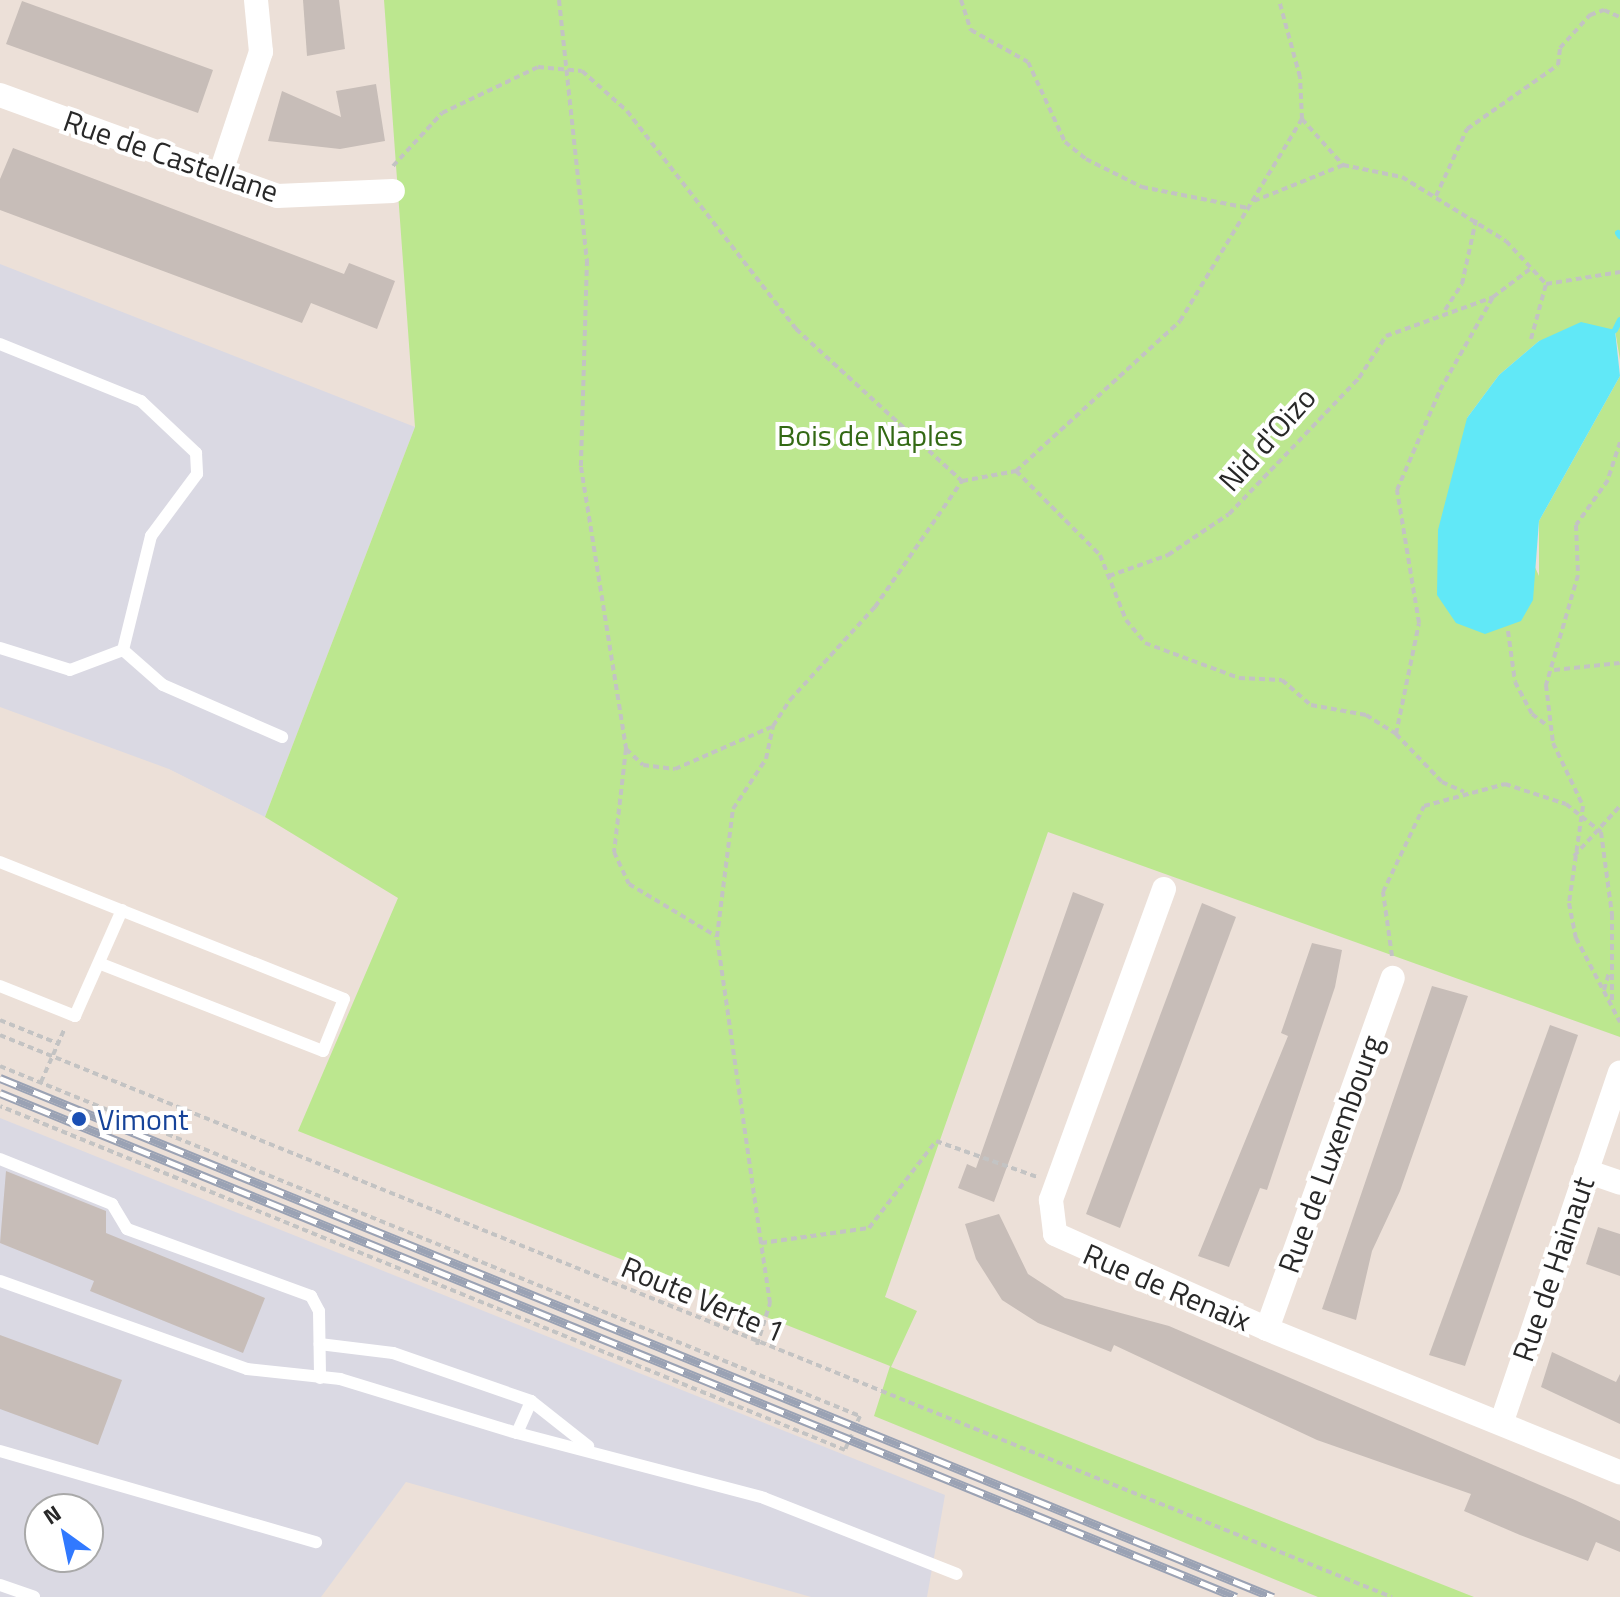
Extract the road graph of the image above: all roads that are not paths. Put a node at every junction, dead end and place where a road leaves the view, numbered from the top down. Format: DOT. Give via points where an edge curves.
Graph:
graph roads {
  1 [pos="256,0"];
  2 [pos="0,95"];
  3 [pos="220,175"];
  4 [pos="393,191"];
  5 [pos="0,344"];
  6 [pos="0,648"];
  7 [pos="123,650"];
  8 [pos="282,737"];
  9 [pos="0,862"];
  10 [pos="1164,889"];
  11 [pos="122,910"];
  12 [pos="101,964"];
  13 [pos="1393,978"];
  14 [pos="0,986"];
  15 [pos="1620,1072"];
  16 [pos="0,1159"];
  17 [pos="1586,1171"];
  18 [pos="1620,1183"];
  19 [pos="0,1281"];
  20 [pos="1267,1329"];
  21 [pos="320,1344"];
  22 [pos="320,1378"];
  23 [pos="531,1401"];
  24 [pos="1502,1421"];
  25 [pos="517,1433"];
  26 [pos="590,1447"];
  27 [pos="0,1451"];
  28 [pos="1620,1472"];
  29 [pos="316,1542"];
  30 [pos="957,1574"];
  31 [pos="0,1585"];
  32 [pos="34,1597"];
  1 -- 3 [label="street" via="261,52"];
  2 -- 3 [label="street, Rue de Castellane"];
  3 -- 4 [label="street, Rue de Castellane" via="299,199"];
  5 -- 7 [label="lane" via="154,409 199,461 151,536"];
  6 -- 7 [label="lane" via="70,670"];
  7 -- 8 [label="lane" via="163,685"];
  9 -- 11 [label="lane"];
  10 -- 20 [label="street, Rue de Renaix" via="1050,1221 1071,1247"];
  11 -- 12 [label="lane"];
  11 -- 12 [label="lane" via="347,993 323,1051"];
  12 -- 14 [label="lane" via="75,1016"];
  13 -- 20 [label="street, Rue de Luxembourg"];
  15 -- 17 [label="street, Rue de Hainaut"];
  16 -- 21 [label="lane" via="112,1204 127,1229 311,1296"];
  17 -- 18 [label="street"];
  17 -- 24 [label="street, Rue de Hainaut"];
  19 -- 22 [label="lane" via="247,1369"];
  20 -- 24 [label="street, Rue de Renaix"];
  21 -- 22 [label="lane"];
  21 -- 23 [label="lane" via="406,1357"];
  22 -- 25 [label="lane"];
  23 -- 25 [label="lane"];
  23 -- 26 [label="lane"];
  24 -- 28 [label="street, Rue de Renaix"];
  25 -- 26 [label="lane"];
  26 -- 30 [label="lane" via="811,1514"];
  27 -- 29 [label="lane"];
  31 -- 32 [label="lane"];
}
